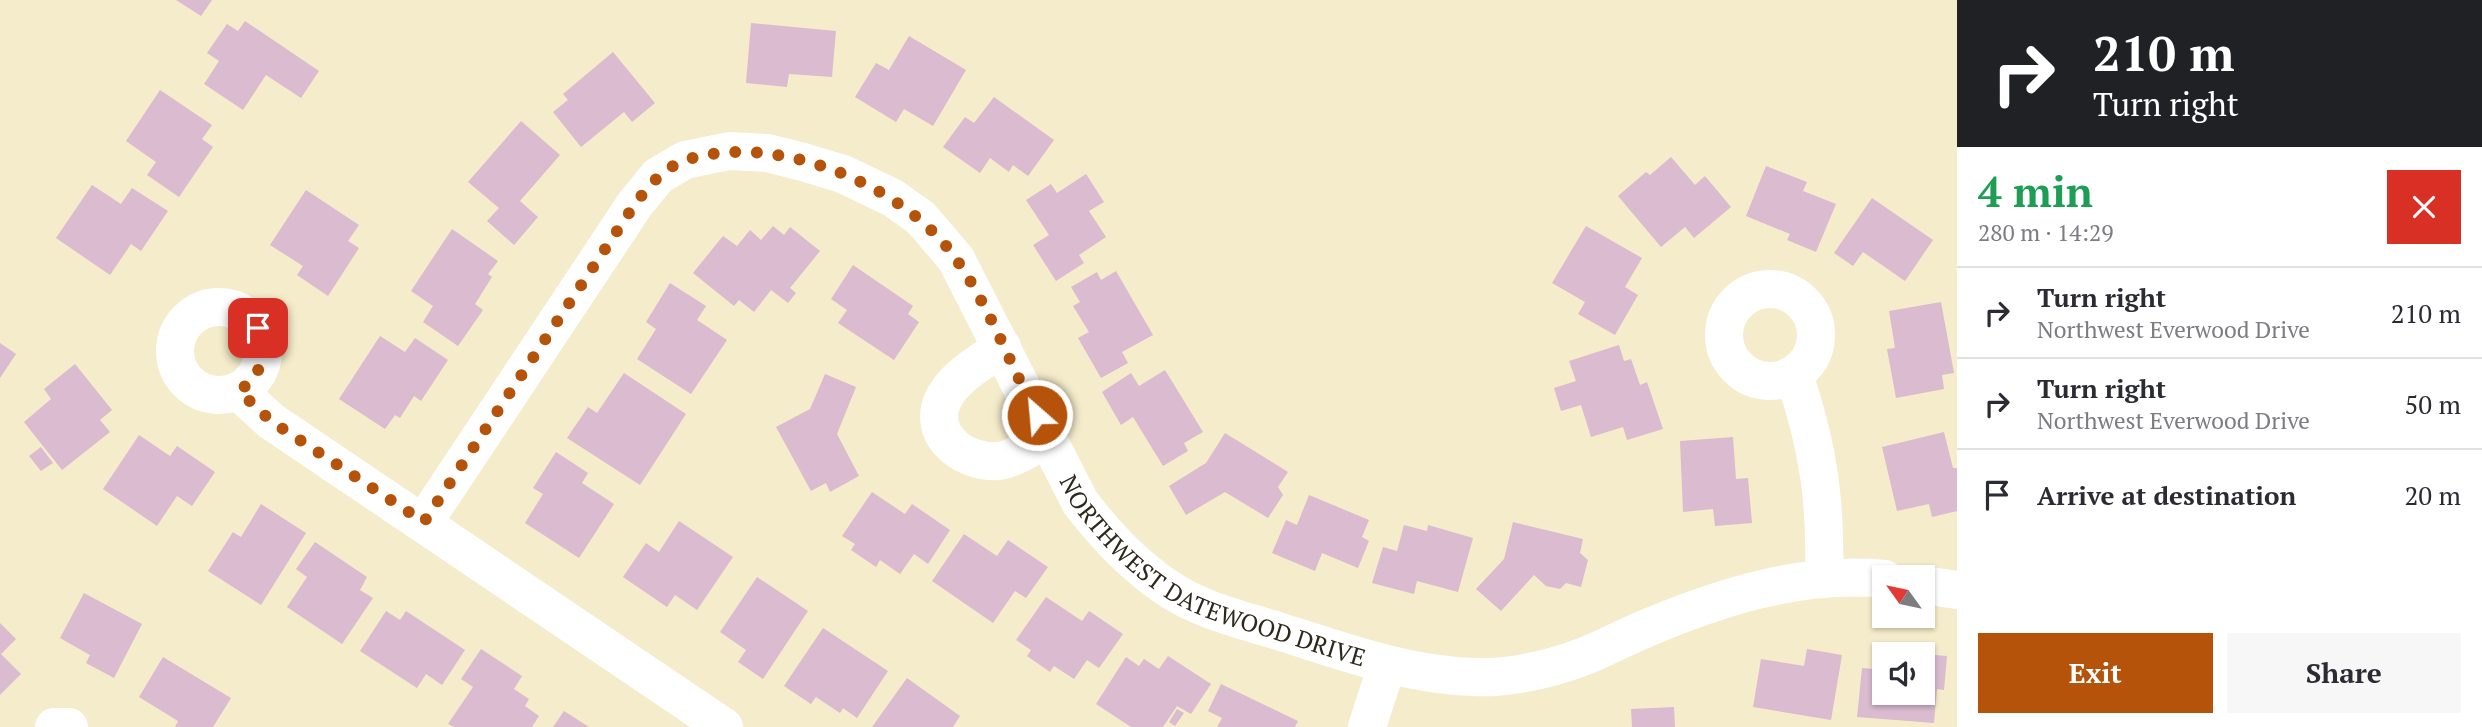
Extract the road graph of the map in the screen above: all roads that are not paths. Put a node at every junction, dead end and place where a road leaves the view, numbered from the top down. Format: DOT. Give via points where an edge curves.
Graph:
graph roads {
  1 [pos="1002,347"];
  2 [pos="1794,375"];
  3 [pos="239,391"];
  4 [pos="1048,438"];
  5 [pos="424,522"];
  6 [pos="1824,579"];
  7 [pos="1872,579"];
  8 [pos="1936,587"];
  9 [pos="1957,590"];
  10 [pos="1387,665"];
  11 [pos="54,727"];
  12 [pos="69,727"];
  13 [pos="724,727"];
  14 [pos="1367,727"];
  1 -- 4 [label="street, NORTHWEST DATEWOOD DRIVE"];
  1 -- 4 [label="street" via="958,379 942,402 940,424 950,445 976,461 1002,461"];
  1 -- 5 [label="street, NORTHWEST DATEWOOD DRIVE" via="956,259 921,218 893,198 843,174 767,153 729,151 685,160 658,176 635,204"];
  2 -- 6 [label="street" via="1822,482"];
  3 -- 5 [label="street" via="271,421"];
  4 -- 10 [label="street, NORTHWEST DATEWOOD DRIVE" via="1080,502 1104,534 1167,588 1201,606"];
  5 -- 13 [label="street"];
  6 -- 7 [label="street, NORTHWEST DATEWOOD DRIVE"];
  6 -- 10 [label="street, NORTHWEST DATEWOOD DRIVE" via="1762,588 1703,606 1576,659 1517,673 1474,678"];
  8 -- 9 [label="street"];
  10 -- 14 [label="street"];
  11 -- 12 [label="street"];
}
